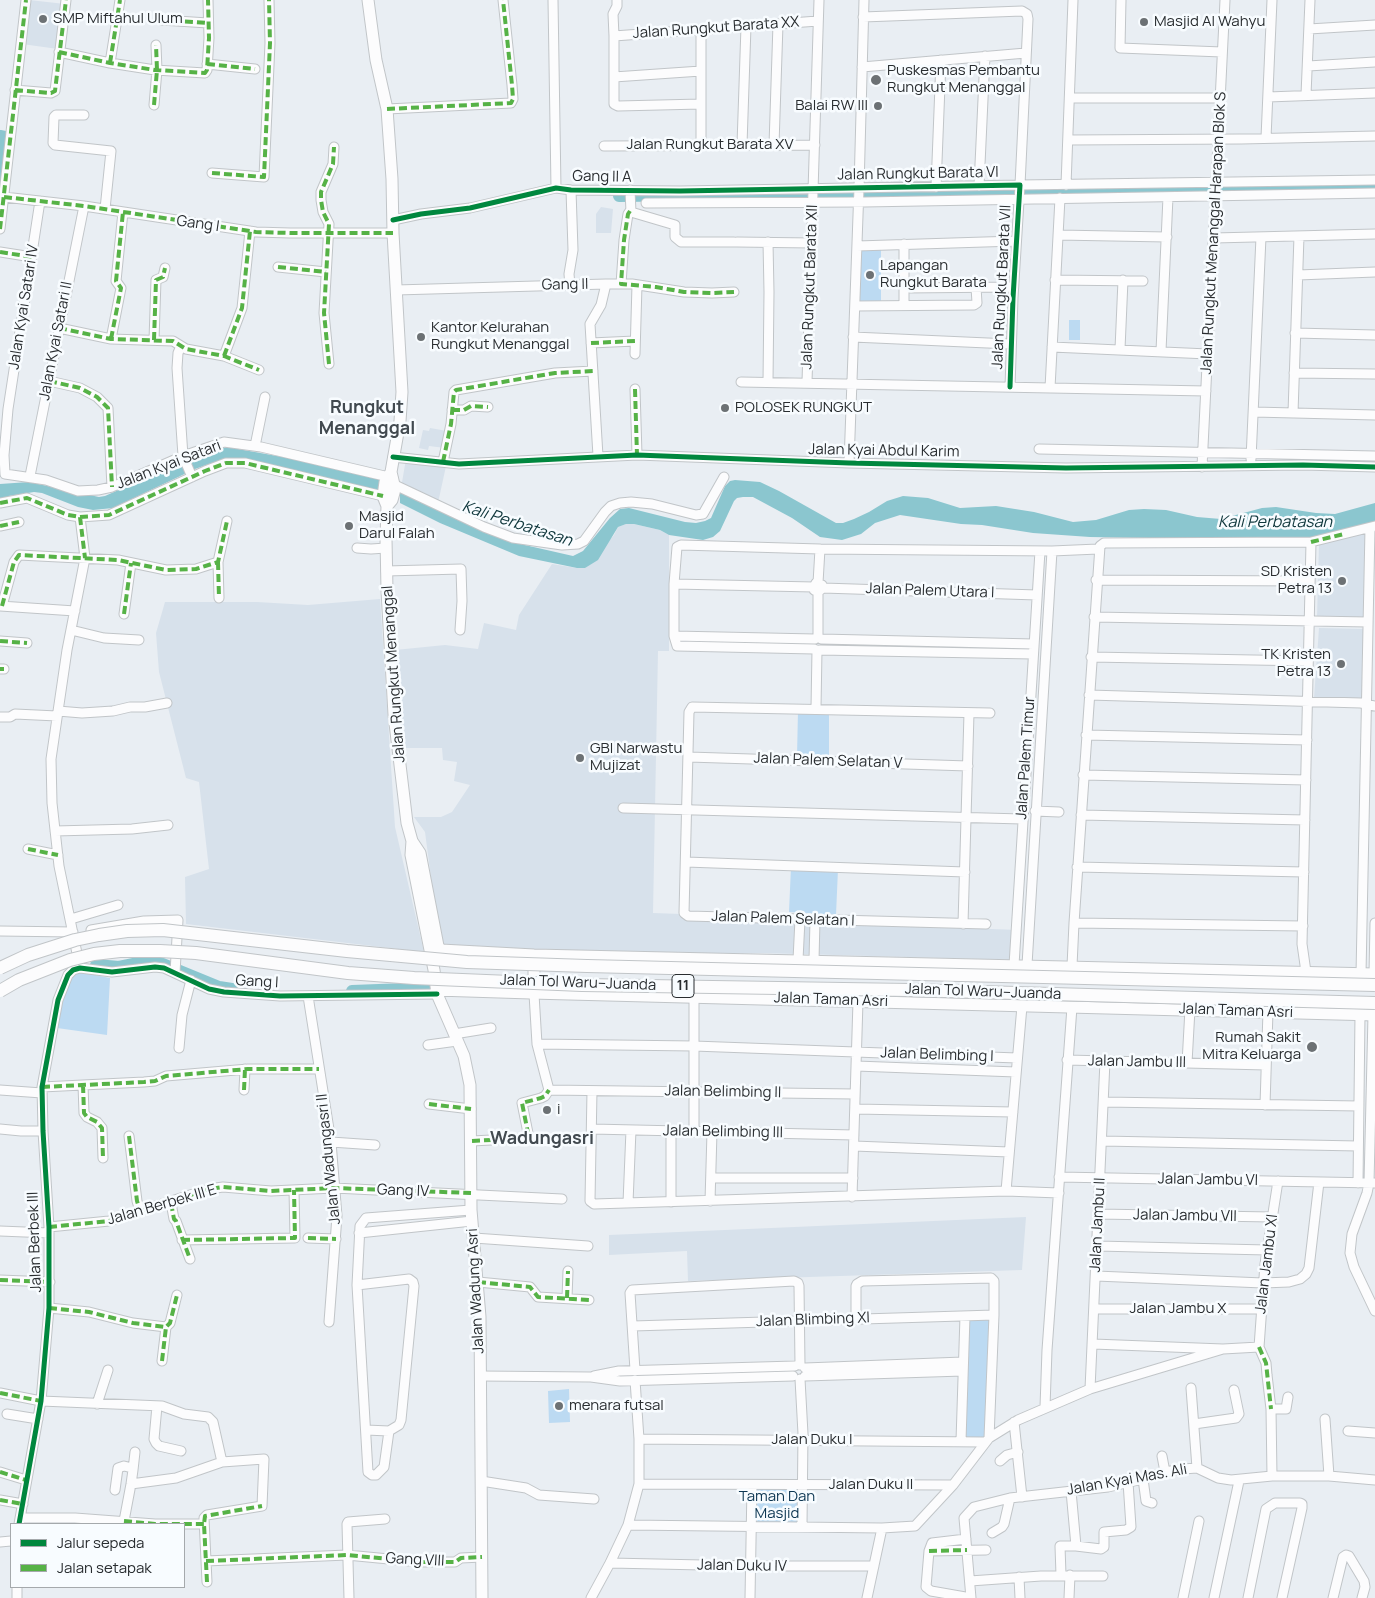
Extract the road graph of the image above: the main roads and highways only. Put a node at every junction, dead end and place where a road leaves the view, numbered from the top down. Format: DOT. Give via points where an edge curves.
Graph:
graph roads {
  1 [pos="368,0"];
  2 [pos="412,841"];
  3 [pos="441,950"];
  4 [pos="512,954"];
  5 [pos="533,955"];
  6 [pos="0,968"];
  7 [pos="434,970"];
  8 [pos="1375,978"];
  9 [pos="0,991"];
  10 [pos="437,992"];
  11 [pos="509,992"];
  12 [pos="533,994"];
  13 [pos="1374,1011"];
  14 [pos="482,1598"];
  1 -- 2 [label="main road, Jalan Rungkut Menanggal" via="376,60 387,108 392,179 392,233 402,392 389,487 386,571 394,715"];
  2 -- 3 [label="main road, Jalan Rungkut Menanggal" via="420,853"];
  2 -- 7 [label="main road, Jalan Rungkut Menanggal" via="411,855"];
  3 -- 4 [label="main road"];
  3 -- 7 [label="main road, Jalan Rungkut Menanggal"];
  4 -- 5 [label="main road"];
  4 -- 11 [label="main road" via="514,972"];
  5 -- 8 [label="main road" via="1302,972 1361,974"];
  5 -- 12 [label="main road"];
  6 -- 8 [label="highway, Jalan Tol Waru–Juanda / 11, bridge" via="75,940 154,930 467,962"];
  7 -- 10 [label="main road, Jalan Rungkut Menanggal"];
  9 -- 13 [label="highway, Jalan Tol Waru–Juanda / 11, bridge" via="19,980 94,954 160,951 414,978 909,990"];
  10 -- 11 [label="main road, Jalan Taman Asri"];
  10 -- 14 [label="main road, Jalan Wadung Asri" via="468,1072 471,1109 471,1193 478,1282"];
  11 -- 12 [label="main road, Jalan Taman Asri"];
  12 -- 13 [label="main road, Jalan Taman Asri" via="1360,1015"];
}
